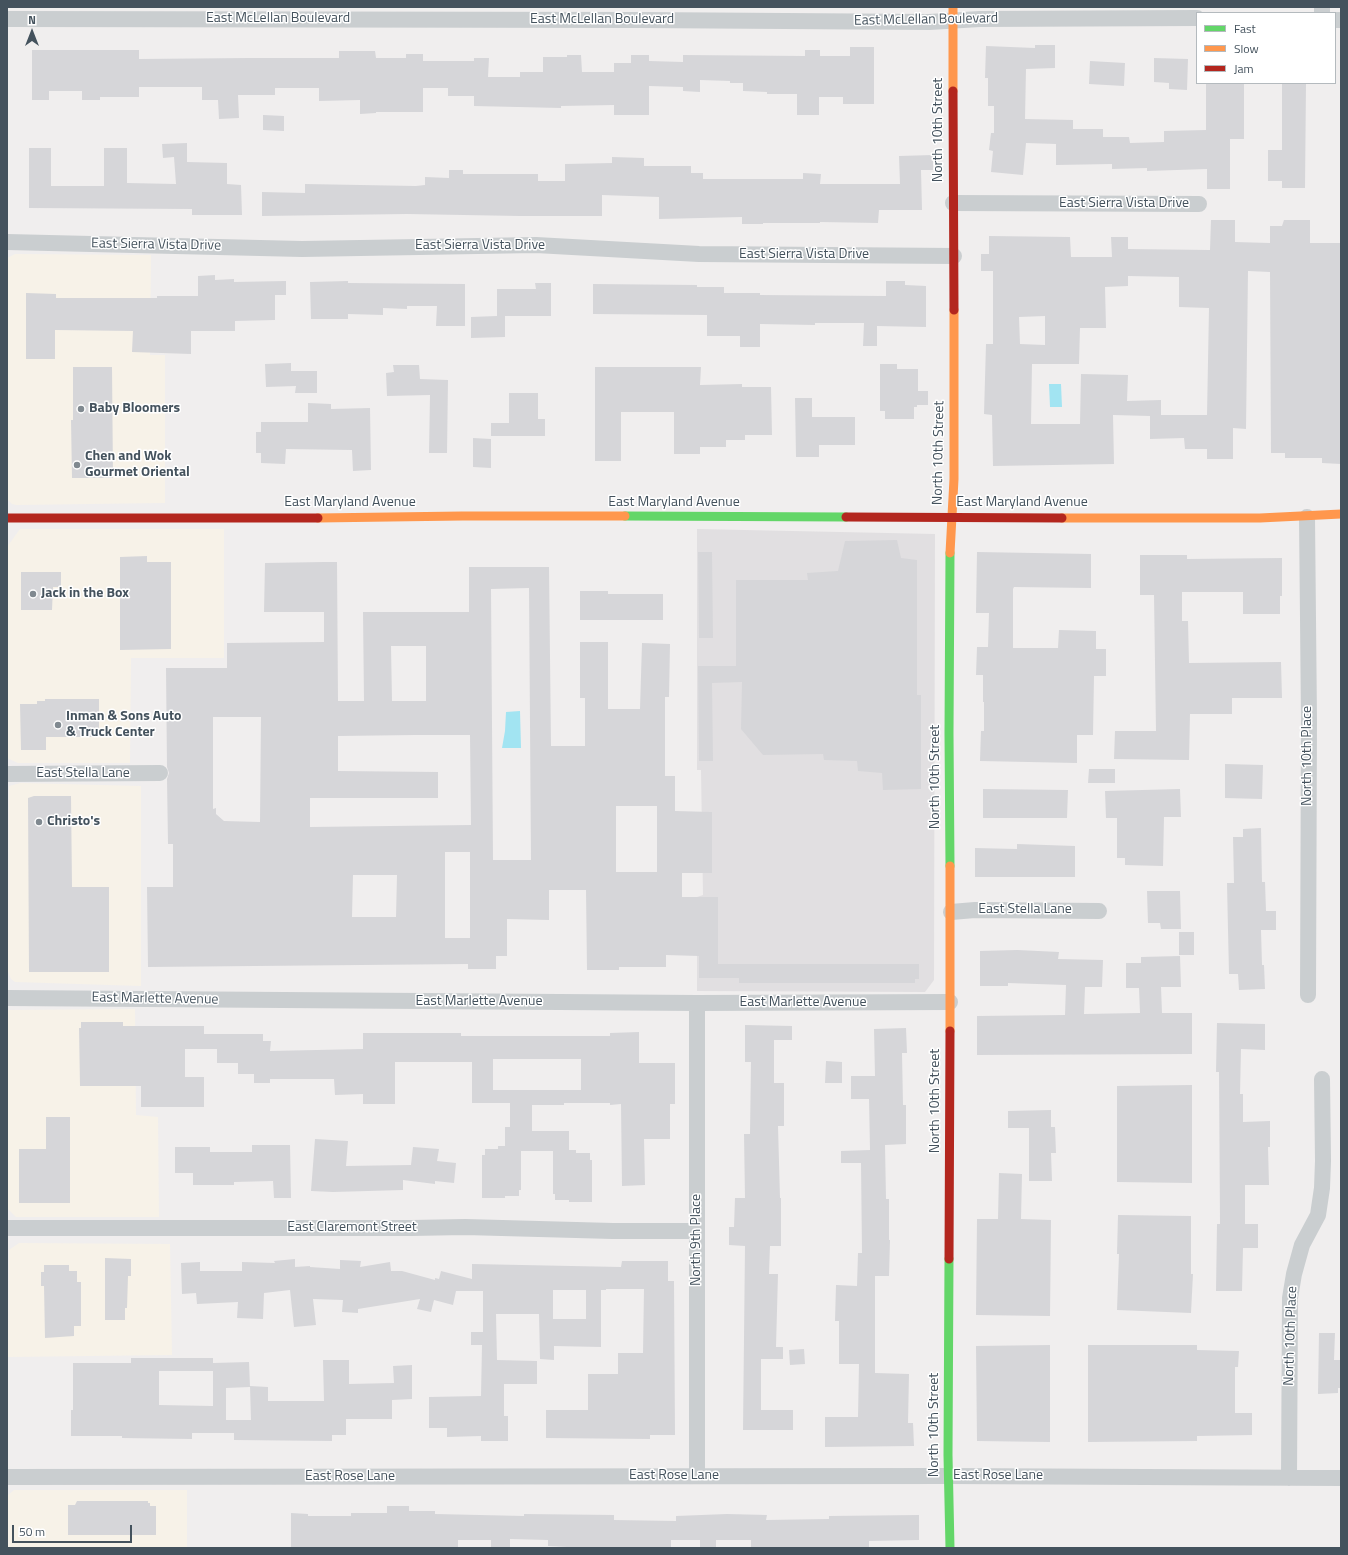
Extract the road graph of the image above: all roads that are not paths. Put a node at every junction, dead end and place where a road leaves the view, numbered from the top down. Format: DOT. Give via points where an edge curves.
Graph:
graph roads {
  1 [pos="640,13"];
  2 [pos="953,14"];
  3 [pos="1196,18"];
  4 [pos="7,19"];
  5 [pos="953,203"];
  6 [pos="1199,204"];
  7 [pos="7,242"];
  8 [pos="954,256"];
  9 [pos="1341,514"];
  10 [pos="952,517"];
  11 [pos="1306,517"];
  12 [pos="7,518"];
  13 [pos="160,773"];
  14 [pos="7,774"];
  15 [pos="1099,911"];
  16 [pos="951,912"];
  17 [pos="1308,995"];
  18 [pos="7,998"];
  19 [pos="950,1002"];
  20 [pos="697,1003"];
  21 [pos="1322,1079"];
  22 [pos="7,1228"];
  23 [pos="697,1231"];
  24 [pos="697,1476"];
  25 [pos="948,1476"];
  26 [pos="7,1477"];
  27 [pos="1289,1478"];
  28 [pos="1341,1478"];
  29 [pos="950,1548"];
  1 -- 2 [label="street, East McLellan Boulevard" via="929,22"];
  1 -- 4 [label="street, East McLellan Boulevard"];
  2 -- 3 [label="street, East McLellan Boulevard" via="980,19"];
  2 -- 5 [label="street, North 10th Street"];
  5 -- 6 [label="street, East Sierra Vista Drive"];
  5 -- 8 [label="street, North 10th Street"];
  7 -- 8 [label="street, East Sierra Vista Drive" via="302,249 536,245 699,254"];
  8 -- 10 [label="street, North 10th Street"];
  9 -- 11 [label="street, East Maryland Avenue"];
  10 -- 11 [label="street, East Maryland Avenue"];
  10 -- 12 [label="street, East Maryland Avenue"];
  10 -- 16 [label="street, North 10th Street"];
  11 -- 17 [label="street, North 10th Place" via="1309,721"];
  13 -- 14 [label="street, East Stella Lane"];
  15 -- 16 [label="street, East Stella Lane"];
  16 -- 19 [label="street, North 10th Street"];
  18 -- 20 [label="street, East Marlette Avenue"];
  19 -- 20 [label="street, East Marlette Avenue"];
  19 -- 25 [label="street, North 10th Street"];
  20 -- 23 [label="street, North 9th Place"];
  21 -- 27 [label="street, North 10th Place" via="1322,1188 1318,1215 1302,1245 1290,1298"];
  22 -- 23 [label="street, East Claremont Street" via="465,1227"];
  23 -- 24 [label="street, North 9th Place"];
  24 -- 25 [label="street, East Rose Lane"];
  24 -- 26 [label="street, East Rose Lane"];
  25 -- 27 [label="street, East Rose Lane"];
  25 -- 29 [label="street, North 10th Street"];
  27 -- 28 [label="street, East Rose Lane"];
}
